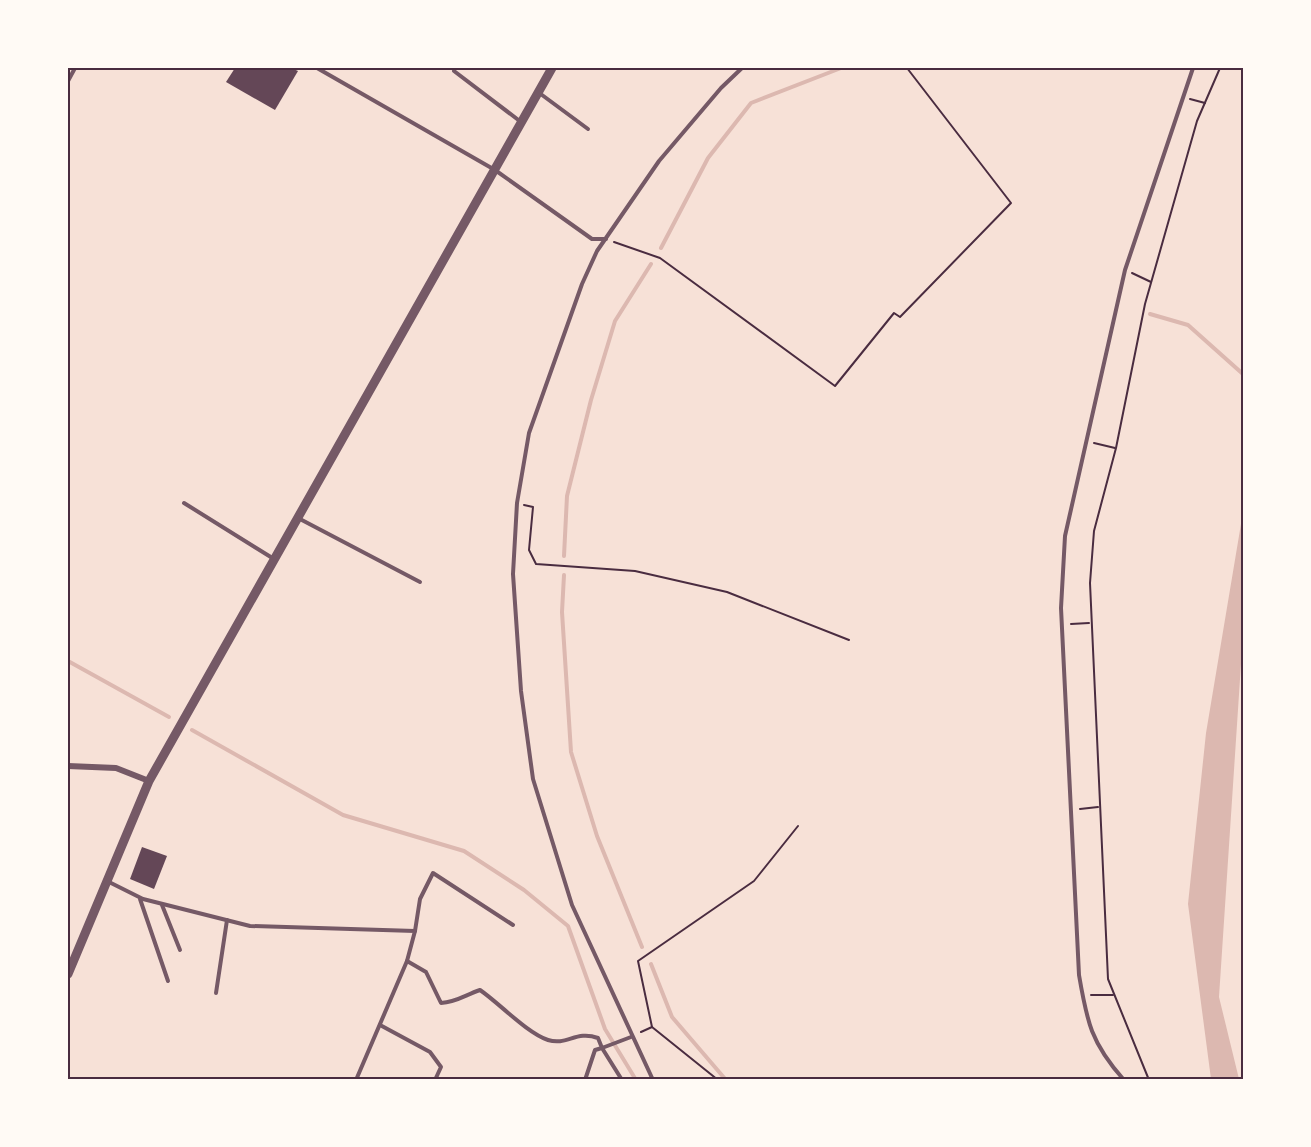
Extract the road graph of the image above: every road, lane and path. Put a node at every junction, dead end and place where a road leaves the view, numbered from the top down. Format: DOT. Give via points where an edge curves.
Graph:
graph roads {
  1 [pos="75,68"];
  2 [pos="317,68"];
  3 [pos="552,68"];
  4 [pos="742,68"];
  5 [pos="907,68"];
  6 [pos="1193,68"];
  7 [pos="1220,68"];
  8 [pos="454,71"];
  9 [pos="68,81"];
  10 [pos="538,92"];
  11 [pos="1182,96"];
  12 [pos="1205,103"];
  13 [pos="522,122"];
  14 [pos="588,129"];
  15 [pos="495,170"];
  16 [pos="606,239"];
  17 [pos="1125,270"];
  18 [pos="1152,282"];
  19 [pos="1086,440"];
  20 [pos="1116,448"];
  21 [pos="184,503"];
  22 [pos="517,503"];
  23 [pos="298,517"];
  24 [pos="274,559"];
  25 [pos="420,582"];
  26 [pos="1090,623"];
  27 [pos="1062,624"];
  28 [pos="849,640"];
  29 [pos="68,766"];
  30 [pos="149,782"];
  31 [pos="1099,807"];
  32 [pos="1071,810"];
  33 [pos="798,826"];
  34 [pos="107,881"];
  35 [pos="140,898"];
  36 [pos="161,904"];
  37 [pos="227,920"];
  38 [pos="513,925"];
  39 [pos="415,931"];
  40 [pos="180,950"];
  41 [pos="407,961"];
  42 [pos="68,974"];
  43 [pos="168,981"];
  44 [pos="216,993"];
  45 [pos="1082,995"];
  46 [pos="1114,995"];
  47 [pos="380,1025"];
  48 [pos="652,1027"];
  49 [pos="631,1037"];
  50 [pos="602,1048"];
  51 [pos="356,1080"];
  52 [pos="435,1080"];
  53 [pos="585,1080"];
  54 [pos="622,1080"];
  55 [pos="652,1080"];
  56 [pos="718,1080"];
  57 [pos="1124,1080"];
  58 [pos="1149,1080"];
  1 -- 9 [label="lane"];
  2 -- 15 [label="lane"];
  3 -- 10 [label="street"];
  4 -- 16 [label="lane" via="659,161"];
  5 -- 16 [label="path" via="1011,202 900,317 894,313 835,386 660,258"];
  6 -- 11 [label="lane"];
  7 -- 12 [label="path"];
  8 -- 13 [label="lane"];
  10 -- 13 [label="street"];
  10 -- 14 [label="lane"];
  11 -- 12 [label="path"];
  11 -- 17 [label="lane"];
  12 -- 18 [label="path"];
  13 -- 15 [label="street"];
  15 -- 16 [label="lane" via="592,239"];
  15 -- 23 [label="street"];
  16 -- 22 [label="lane" via="582,284 529,433"];
  17 -- 18 [label="path"];
  17 -- 19 [label="lane"];
  18 -- 20 [label="path"];
  19 -- 20 [label="path"];
  19 -- 27 [label="lane" via="1065,536"];
  20 -- 26 [label="path" via="1094,531"];
  21 -- 24 [label="lane"];
  22 -- 28 [label="path" via="533,507 529,550 536,564 634,571 728,592"];
  22 -- 49 [label="lane" via="513,574 521,690 533,779 572,904"];
  23 -- 24 [label="street"];
  23 -- 25 [label="lane"];
  24 -- 30 [label="street"];
  26 -- 27 [label="path"];
  26 -- 31 [label="path"];
  27 -- 32 [label="lane"];
  29 -- 30 [label="street" via="116,768"];
  30 -- 34 [label="street"];
  31 -- 32 [label="path"];
  31 -- 46 [label="path" via="1108,980"];
  32 -- 45 [label="lane"];
  33 -- 48 [label="path" via="754,881 638,962"];
  34 -- 35 [label="lane"];
  34 -- 42 [label="street"];
  35 -- 36 [label="lane"];
  35 -- 43 [label="lane"];
  36 -- 37 [label="lane"];
  36 -- 40 [label="lane"];
  37 -- 39 [label="lane" via="250,926"];
  37 -- 44 [label="lane"];
  38 -- 39 [label="lane" via="433,873 420,899"];
  39 -- 41 [label="lane"];
  41 -- 47 [label="lane"];
  41 -- 50 [label="lane" via="426,972 441,1003 458,1001 480,990 548,1040 588,1035 598,1038"];
  45 -- 46 [label="path"];
  45 -- 57 [label="lane" via="1087,1022 1102,1056"];
  46 -- 58 [label="path"];
  47 -- 51 [label="lane"];
  47 -- 52 [label="lane" via="430,1052 441,1067"];
  48 -- 49 [label="path"];
  48 -- 56 [label="path"];
  49 -- 50 [label="lane"];
  49 -- 55 [label="lane"];
  50 -- 53 [label="lane" via="595,1050"];
  50 -- 54 [label="lane"];
}
